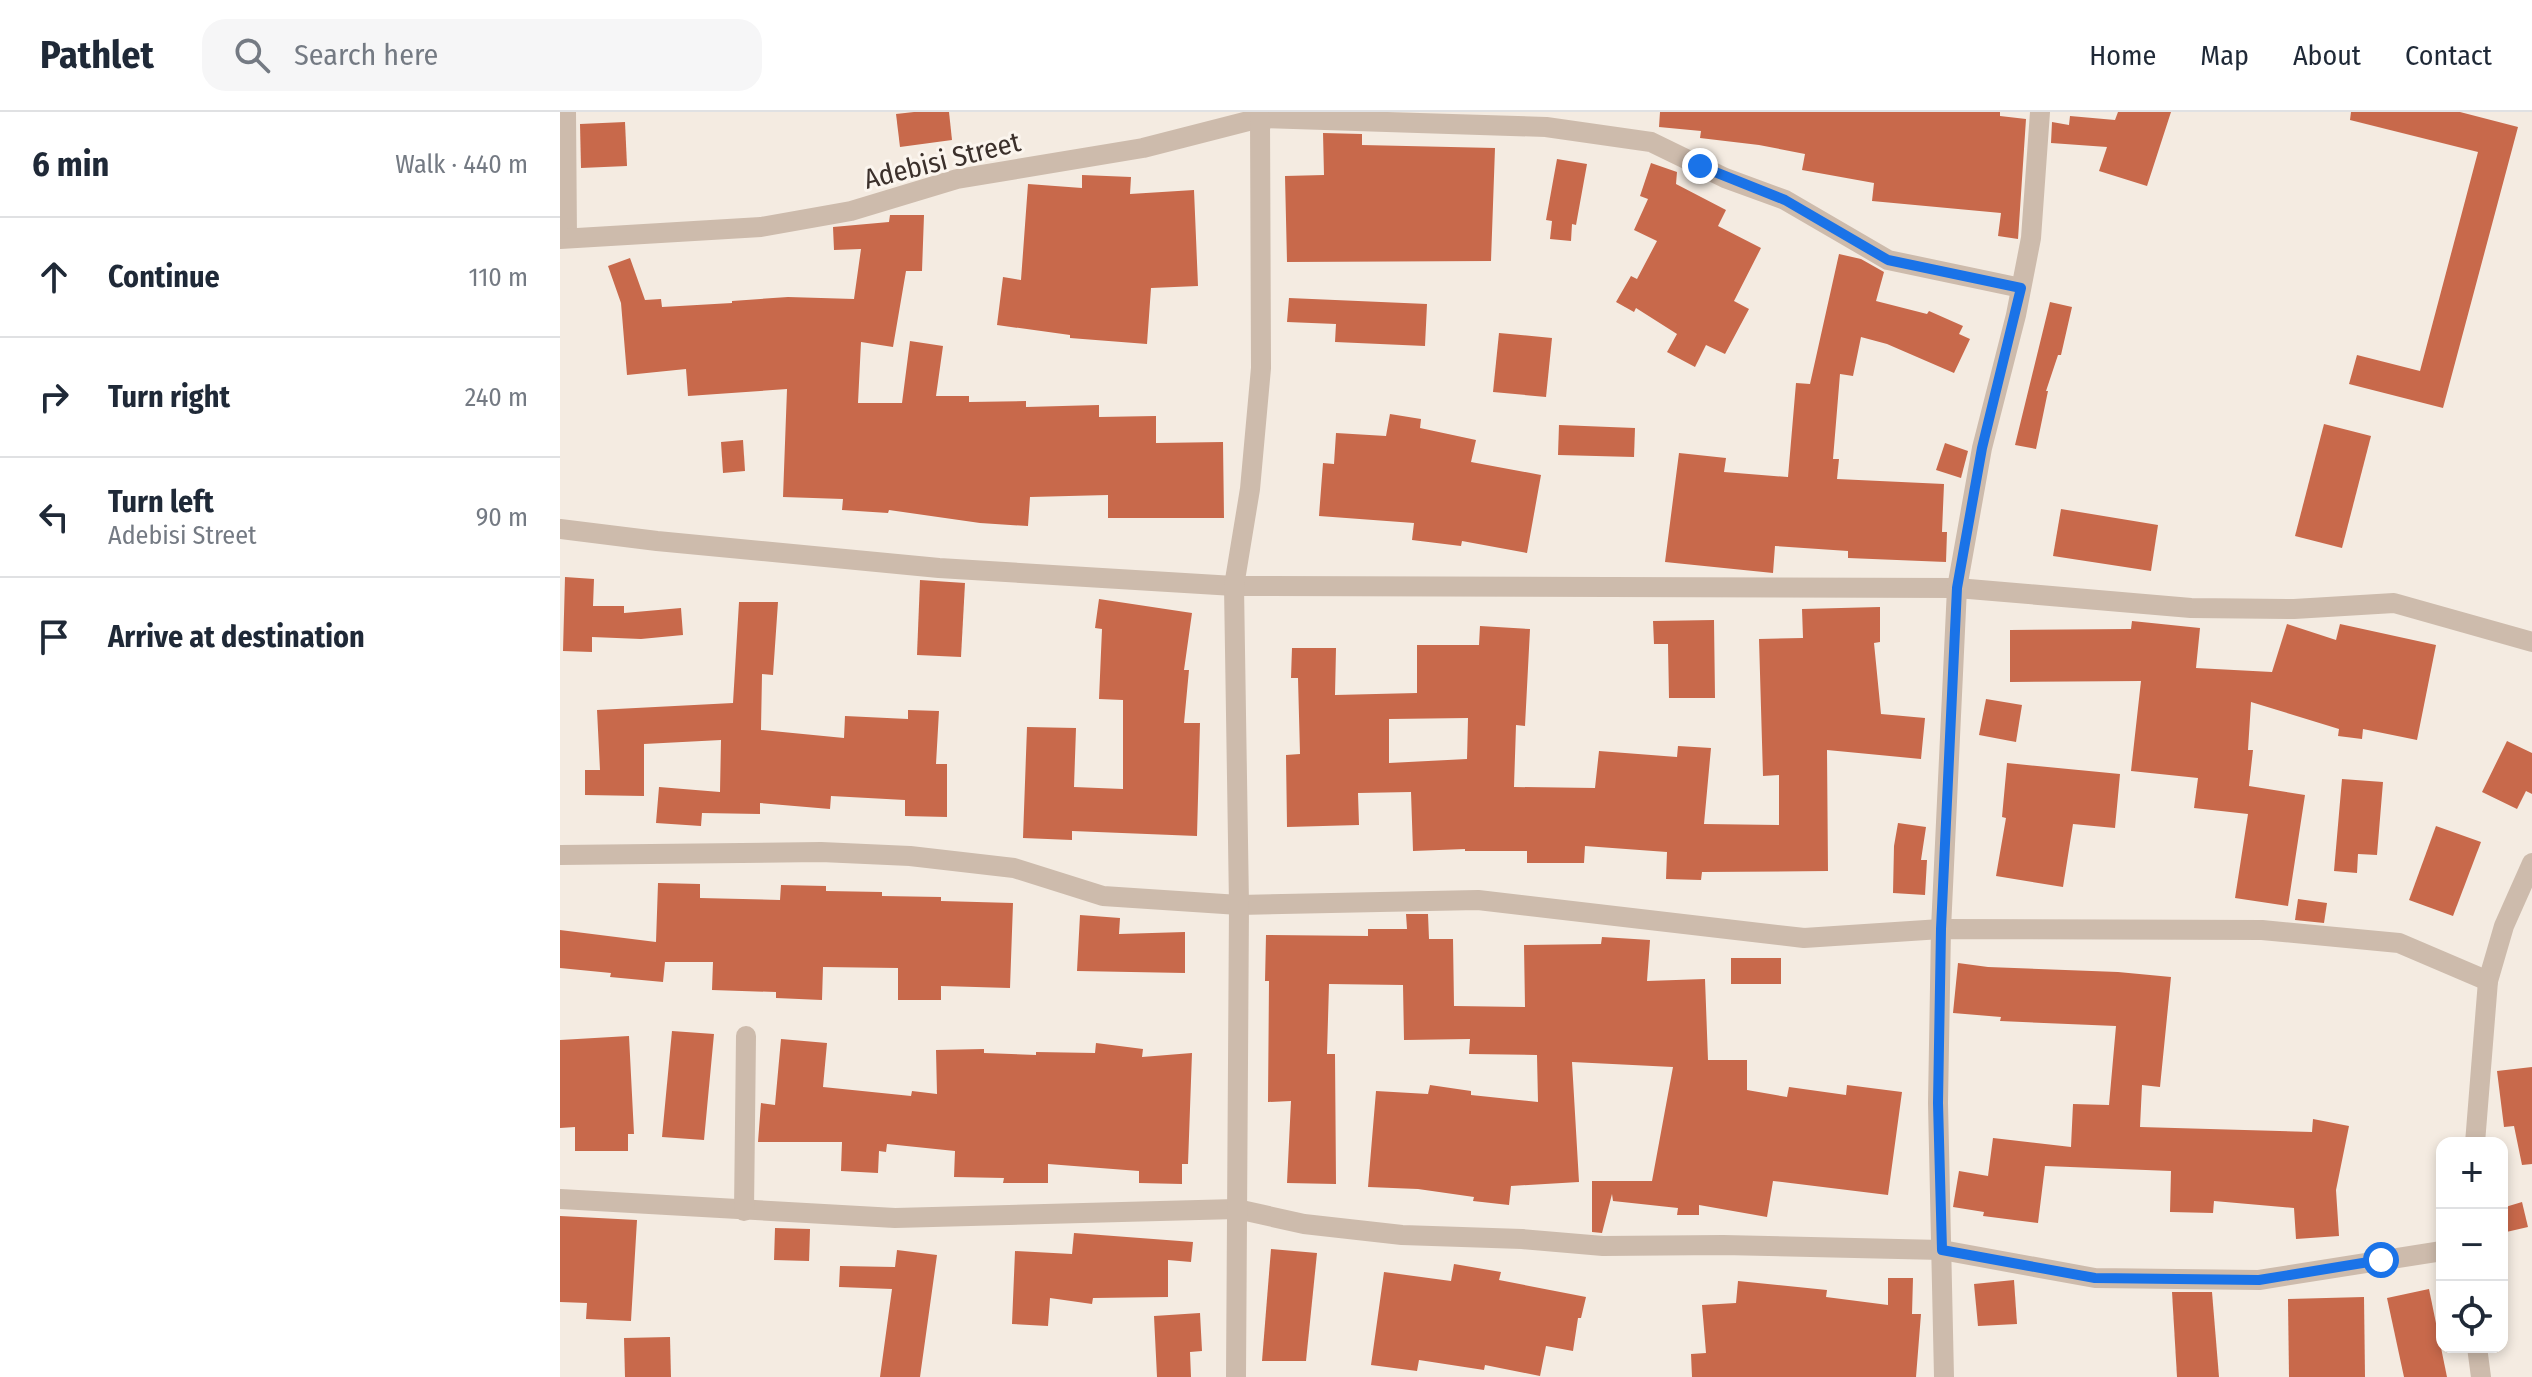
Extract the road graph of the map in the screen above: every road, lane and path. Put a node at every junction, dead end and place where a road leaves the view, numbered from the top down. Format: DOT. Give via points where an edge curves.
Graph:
graph roads {
  1 [pos="566,112"];
  2 [pos="2040,112"];
  3 [pos="1260,118"];
  4 [pos="564,238"];
  5 [pos="2021,288"];
  6 [pos="560,529"];
  7 [pos="1234,586"];
  8 [pos="1957,588"];
  9 [pos="2532,642"];
  10 [pos="560,855"];
  11 [pos="2532,863"];
  12 [pos="1239,905"];
  13 [pos="1941,929"];
  14 [pos="2488,981"];
  15 [pos="746,1036"];
  16 [pos="2475,1137"];
  17 [pos="560,1199"];
  18 [pos="1237,1209"];
  19 [pos="744,1211"];
  20 [pos="1942,1250"];
  21 [pos="2436,1252"];
  22 [pos="2478,1353"];
  23 [pos="1236,1377"];
  24 [pos="1944,1377"];
  25 [pos="2481,1377"];
  1 -- 4 [label="street"];
  2 -- 5 [label="street" via="2031,238"];
  3 -- 4 [label="street, Adebisi Street" via="1143,148 957,179 851,211 761,227"];
  3 -- 5 [label="street, Adebisi Street" via="1546,127 1651,142 1785,200 1888,260"];
  3 -- 7 [label="street" via="1261,368"];
  5 -- 8 [label="street" via="1982,448"];
  6 -- 7 [label="street" via="939,568"];
  7 -- 8 [label="street"];
  7 -- 12 [label="street"];
  8 -- 9 [label="street" via="2191,608 2394,603"];
  8 -- 13 [label="street"];
  10 -- 12 [label="street" via="910,856 1014,868 1103,896"];
  11 -- 14 [label="street" via="2504,926"];
  12 -- 13 [label="street" via="1478,900 1804,938"];
  12 -- 18 [label="street"];
  13 -- 14 [label="street" via="2262,930 2369,940 2399,943"];
  13 -- 20 [label="street"];
  14 -- 16 [label="street"];
  15 -- 19 [label="street"];
  17 -- 19 [label="street"];
  18 -- 19 [label="street" via="895,1218"];
  18 -- 20 [label="street" via="1304,1224 1402,1235 1603,1246"];
  18 -- 23 [label="street"];
  20 -- 21 [label="street" via="2095,1278 2259,1280"];
  20 -- 24 [label="street"];
  22 -- 25 [label="street"];
}
